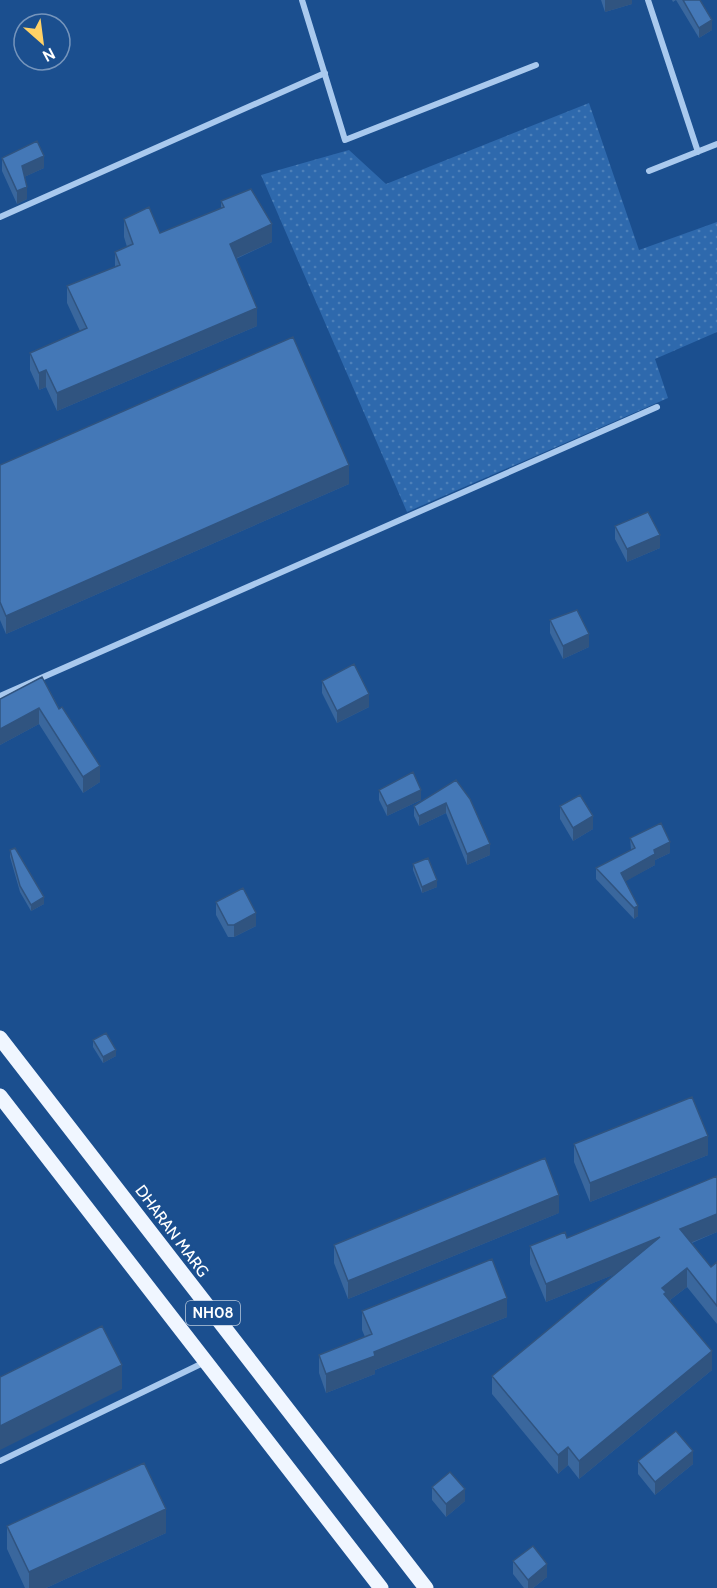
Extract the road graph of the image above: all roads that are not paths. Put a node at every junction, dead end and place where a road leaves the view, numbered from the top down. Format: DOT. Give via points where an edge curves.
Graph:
graph roads {
  1 [pos="302,0"];
  2 [pos="648,0"];
  3 [pos="536,65"];
  4 [pos="326,73"];
  5 [pos="717,144"];
  6 [pos="698,152"];
  7 [pos="649,171"];
  8 [pos="0,217"];
  9 [pos="657,407"];
  10 [pos="0,696"];
  11 [pos="0,1038"];
  12 [pos="0,1096"];
  13 [pos="206,1362"];
  14 [pos="0,1461"];
  15 [pos="381,1588"];
  16 [pos="426,1588"];
  1 -- 4 [label="street"];
  2 -- 6 [label="street"];
  3 -- 4 [label="street" via="345,140"];
  4 -- 8 [label="street"];
  5 -- 6 [label="street"];
  6 -- 7 [label="street"];
  9 -- 10 [label="street"];
  11 -- 16 [label="main road, DHARAN MARG / NH08"];
  12 -- 13 [label="main road, NH08"];
  13 -- 14 [label="street"];
  13 -- 15 [label="main road, NH08"];
}
